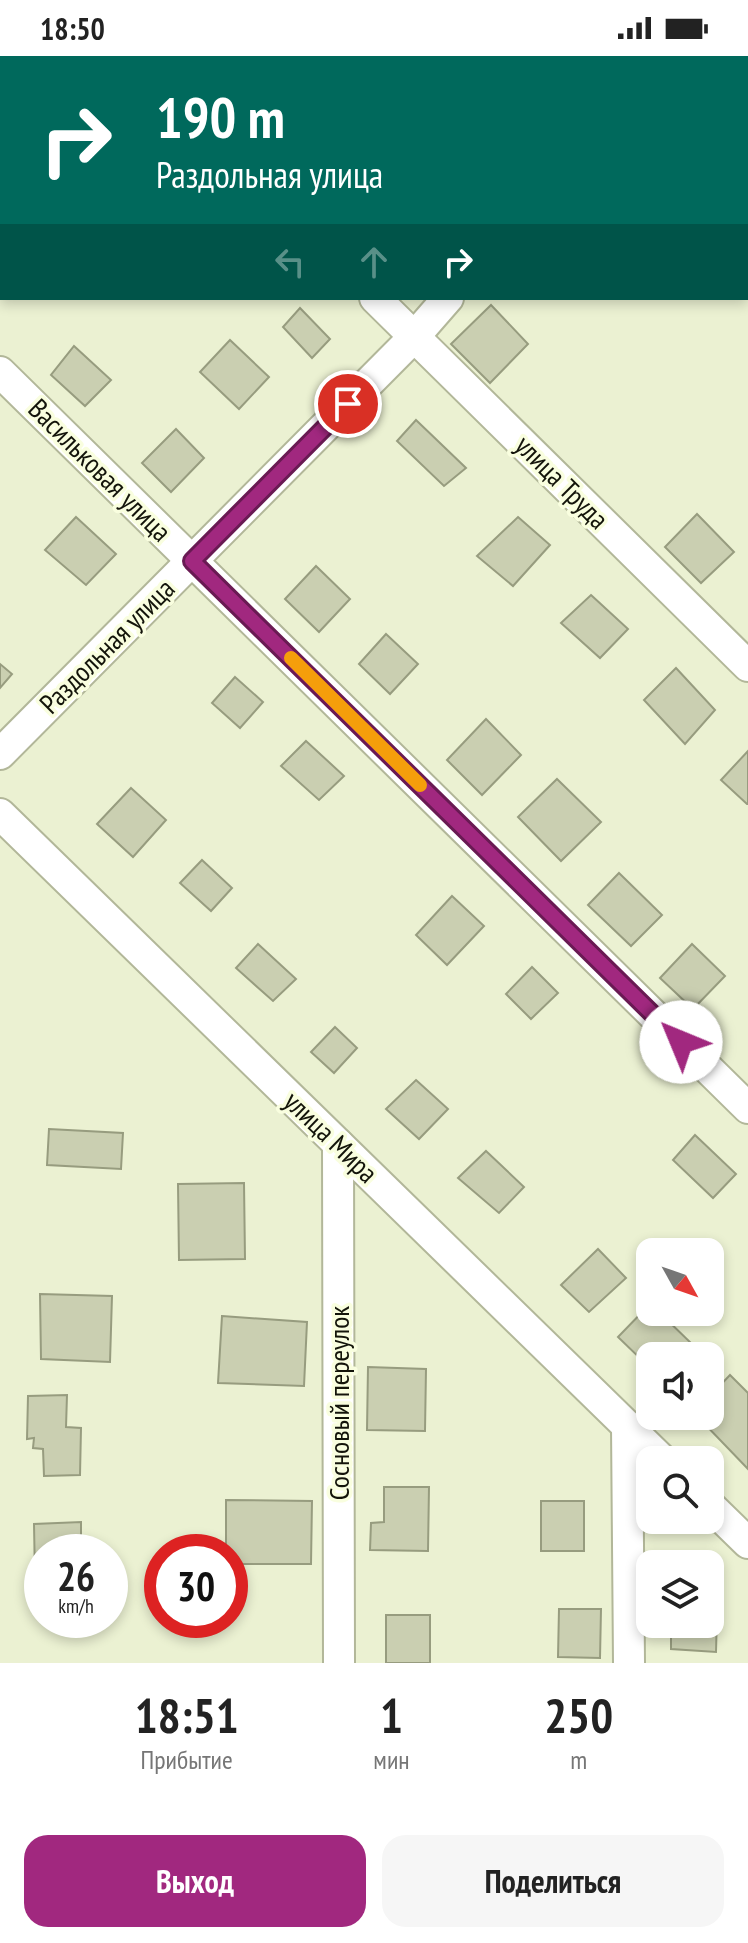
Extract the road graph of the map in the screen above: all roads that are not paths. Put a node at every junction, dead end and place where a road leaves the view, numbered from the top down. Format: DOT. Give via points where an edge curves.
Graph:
graph roads {
  1 [pos="377,300"];
  2 [pos="446,300"];
  3 [pos="414,337"];
  4 [pos="0,372"];
  5 [pos="192,561"];
  6 [pos="748,666"];
  7 [pos="0,754"];
  8 [pos="0,814"];
  9 [pos="748,1108"];
  10 [pos="338,1144"];
  11 [pos="627,1426"];
  12 [pos="648,1446"];
  13 [pos="724,1520"];
  14 [pos="748,1543"];
  15 [pos="339,1663"];
  16 [pos="629,1663"];
  1 -- 3 [label="street, улица Труда"];
  2 -- 3 [label="street, Раздольная улица"];
  3 -- 5 [label="street, Раздольная улица"];
  3 -- 6 [label="street, улица Труда"];
  4 -- 5 [label="street, Васильковая улица"];
  5 -- 7 [label="street, Раздольная улица"];
  5 -- 9 [label="street, Васильковая улица"];
  8 -- 10 [label="street, улица Мира"];
  10 -- 11 [label="street, улица Мира"];
  10 -- 15 [label="street, Сосновый переулок"];
  11 -- 12 [label="street, улица Мира"];
  11 -- 16 [label="street"];
  13 -- 14 [label="street"];
}
